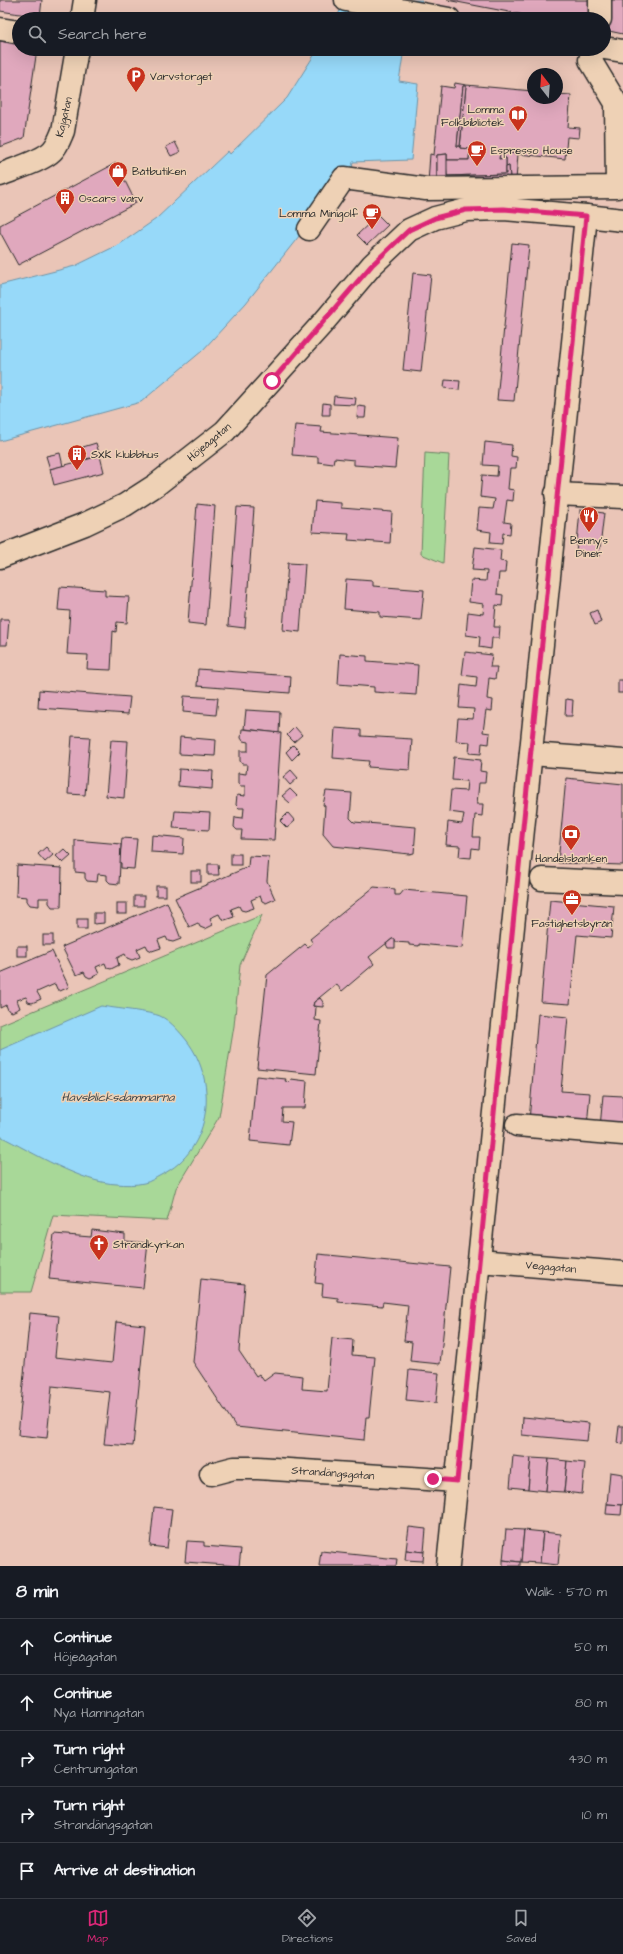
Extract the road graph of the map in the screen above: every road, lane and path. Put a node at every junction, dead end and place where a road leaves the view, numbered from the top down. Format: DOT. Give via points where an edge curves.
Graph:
graph roads {
  1 [pos="84,0"];
  2 [pos="346,0"];
  3 [pos="600,0"];
  4 [pos="83,12"];
  5 [pos="411,12"];
  6 [pos="600,12"];
  7 [pos="0,29"];
  8 [pos="12,31"];
  9 [pos="623,51"];
  10 [pos="611,52"];
  11 [pos="76,56"];
  12 [pos="598,56"];
  13 [pos="0,175"];
  14 [pos="586,216"];
  15 [pos="623,220"];
  16 [pos="309,229"];
  17 [pos="556,494"];
  18 [pos="623,497"];
  19 [pos="0,557"];
  20 [pos="531,754"];
  21 [pos="623,761"];
  22 [pos="542,879"];
  23 [pos="623,883"];
  24 [pos="517,1125"];
  25 [pos="623,1134"];
  26 [pos="479,1261"];
  27 [pos="623,1273"];
  28 [pos="211,1474"];
  29 [pos="457,1481"];
  30 [pos="448,1566"];
  1 -- 4 [label="street"];
  2 -- 5 [label="street"];
  3 -- 6 [label="street"];
  7 -- 8 [label="street"];
  9 -- 10 [label="street"];
  11 -- 13 [label="street, Kajgatan" via="59,141 52,151"];
  12 -- 16 [label="street" via="616,103 617,187 426,189 344,178"];
  14 -- 15 [label="street, Höjeågatan"];
  14 -- 17 [label="street"];
  14 -- 19 [label="street, Höjeågatan" via="504,209 466,210 435,218 409,230 372,265 225,431 125,506"];
  17 -- 18 [label="street"];
  17 -- 20 [label="street"];
  20 -- 21 [label="street"];
  20 -- 26 [label="street" via="517,870"];
  22 -- 23 [label="street"];
  24 -- 25 [label="street"];
  26 -- 27 [label="street, Vegagatan"];
  26 -- 29 [label="street"];
  28 -- 29 [label="street, Strandängsgatan" via="234,1468 258,1468"];
  29 -- 30 [label="street"];
}
